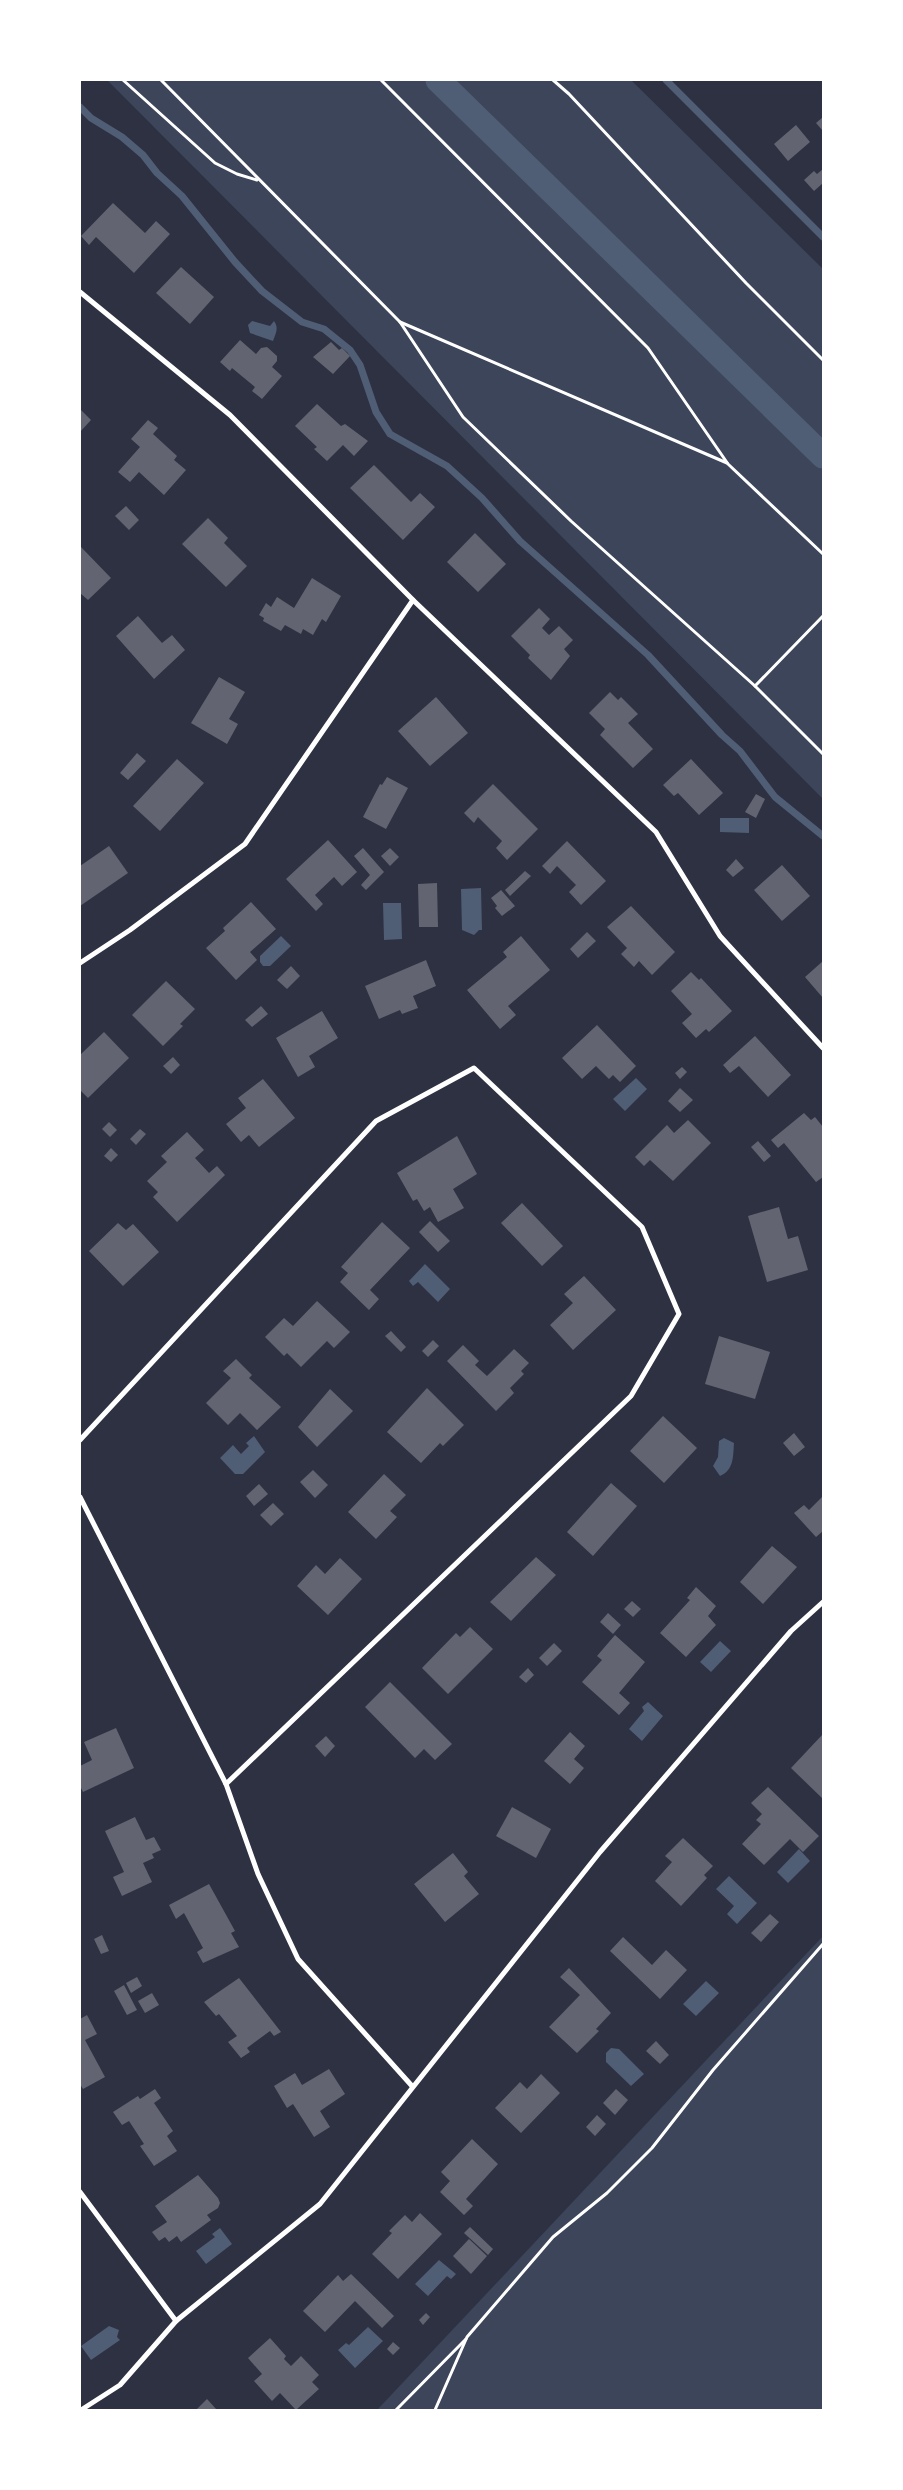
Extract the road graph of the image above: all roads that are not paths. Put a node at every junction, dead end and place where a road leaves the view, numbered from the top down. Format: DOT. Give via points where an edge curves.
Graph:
graph roads {
  1 [pos="80,292"];
  2 [pos="414,600"];
  3 [pos="80,963"];
  4 [pos="823,1048"];
  5 [pos="80,1440"];
  6 [pos="80,1497"];
  7 [pos="823,1602"];
  8 [pos="226,1784"];
  9 [pos="412,2086"];
  10 [pos="80,2192"];
  11 [pos="176,2321"];
  12 [pos="81,2410"];
  1 -- 2 [label="street" via="230,415"];
  2 -- 3 [label="street" via="245,844"];
  2 -- 4 [label="street" via="656,832 720,936"];
  5 -- 8 [label="street" via="376,1121 474,1068 642,1227 679,1314 630,1396"];
  6 -- 8 [label="street"];
  7 -- 9 [label="street" via="791,1630 600,1852"];
  8 -- 9 [label="street" via="258,1874 298,1959"];
  9 -- 11 [label="street" via="320,2204"];
  10 -- 11 [label="street"];
  11 -- 12 [label="street" via="120,2385"];
}
